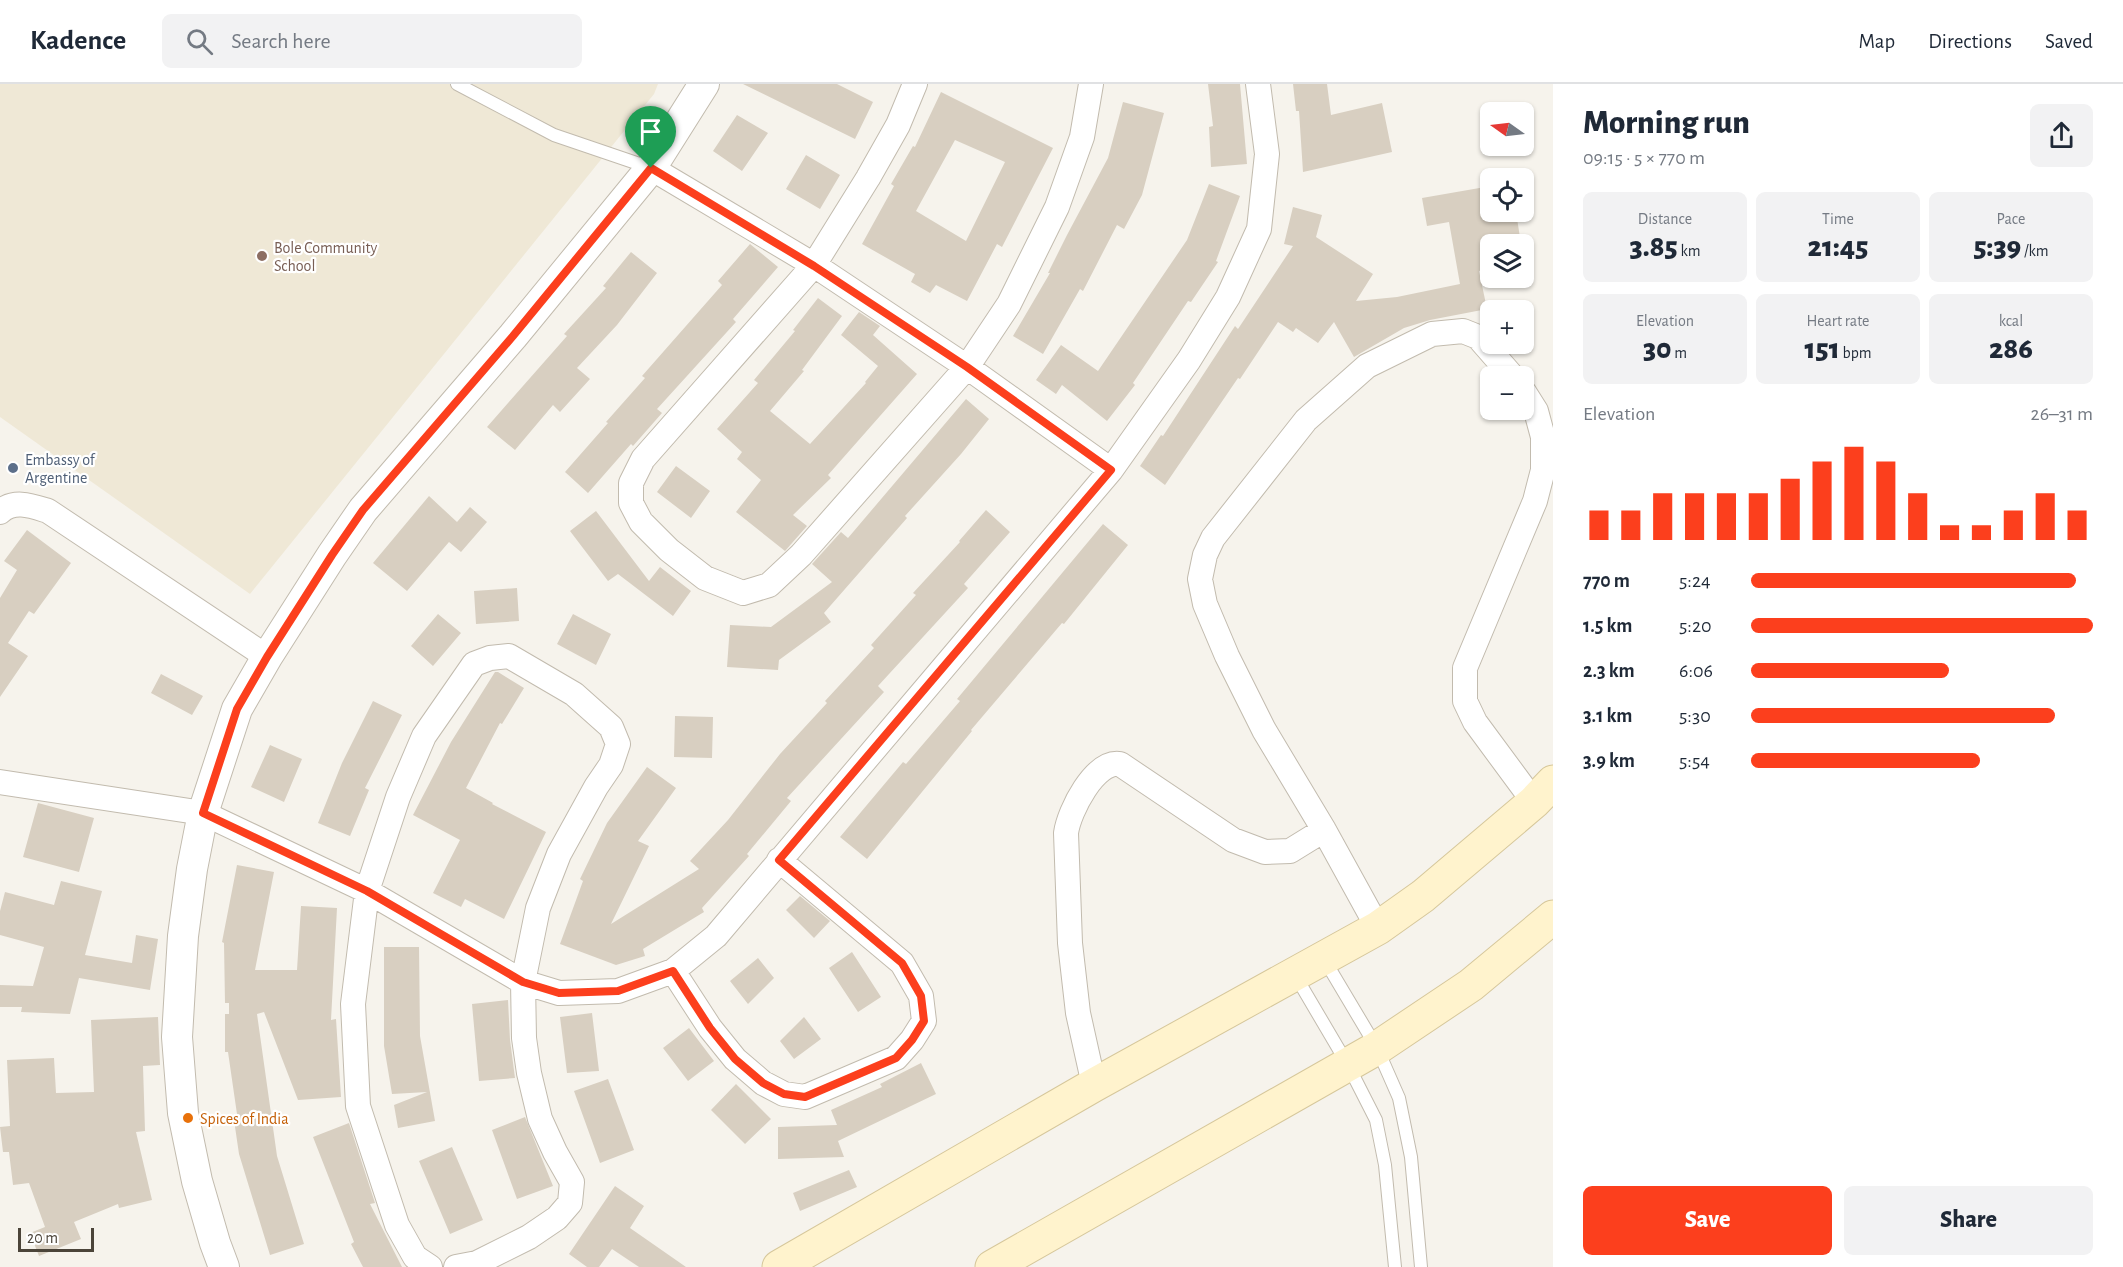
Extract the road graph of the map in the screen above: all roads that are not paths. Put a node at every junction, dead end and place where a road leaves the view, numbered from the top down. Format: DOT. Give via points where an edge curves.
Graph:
graph roads {
  1 [pos="457,84"];
  2 [pos="704,84"];
  3 [pos="915,84"];
  4 [pos="1091,84"];
  5 [pos="1258,84"];
  6 [pos="651,168"];
  7 [pos="814,266"];
  8 [pos="1503,366"];
  9 [pos="967,367"];
  10 [pos="1534,408"];
  11 [pos="1111,470"];
  12 [pos="0,512"];
  13 [pos="267,657"];
  14 [pos="0,782"];
  15 [pos="1544,792"];
  16 [pos="203,813"];
  17 [pos="1324,830"];
  18 [pos="779,860"];
  19 [pos="367,891"];
  20 [pos="1553,917"];
  21 [pos="1378,928"];
  22 [pos="1323,958"];
  23 [pos="673,971"];
  24 [pos="1294,974"];
  25 [pos="523,982"];
  26 [pos="1377,1048"];
  27 [pos="1348,1065"];
  28 [pos="1094,1085"];
  29 [pos="224,1267"];
  30 [pos="430,1267"];
  31 [pos="456,1267"];
  32 [pos="779,1267"];
  33 [pos="992,1267"];
  34 [pos="1395,1267"];
  35 [pos="1421,1267"];
  1 -- 6 [label="lane" via="554,135"];
  2 -- 6 [label="street"];
  3 -- 7 [label="street" via="898,125"];
  4 -- 9 [label="street" via="1082,137 1057,207 1009,304"];
  5 -- 11 [label="street" via="1266,154 1259,229 1228,297"];
  6 -- 7 [label="street"];
  6 -- 13 [label="street" via="363,510"];
  7 -- 9 [label="street"];
  7 -- 9 [label="street" via="642,459 631,483 631,503 641,522 705,578 743,593 769,585 801,555"];
  8 -- 17 [label="street" via="1478,338 1463,331 1432,334 1367,366 1306,420 1213,538 1205,555 1200,579 1204,604 1264,730"];
  9 -- 11 [label="street"];
  10 -- 15 [label="street" via="1544,437 1543,470 1535,501 1465,668 1464,688 1465,701 1475,722"];
  11 -- 18 [label="street"];
  12 -- 13 [label="street" via="5,507 23,504 48,511"];
  13 -- 16 [label="street" via="237,709"];
  14 -- 16 [label="street"];
  15 -- 21 [label="main road" via="1423,896"];
  16 -- 19 [label="street"];
  16 -- 29 [label="street" via="183,936 177,1036 183,1113 197,1181"];
  17 -- 21 [label="street"];
  17 -- 28 [label="street" via="1290,851 1265,852 1233,840 1120,764 1104,767 1092,780 1067,820 1066,833 1070,943 1078,1013"];
  18 -- 23 [label="street" via="717,936"];
  18 -- 23 [label="street" via="907,971 921,996 924,1021 896,1058 805,1097 784,1094 763,1083 735,1059"];
  19 -- 25 [label="street"];
  19 -- 25 [label="street" via="398,797 424,736 474,664 509,656 537,672 574,694 611,727 618,744 611,765 559,854 537,908"];
  19 -- 30 [label="street" via="353,1004 358,1106 397,1225 415,1257"];
  20 -- 26 [label="main road" via="1471,985"];
  21 -- 22 [label="main road"];
  22 -- 24 [label="main road"];
  22 -- 26 [label="lane"];
  23 -- 25 [label="street" via="618,991 559,993"];
  24 -- 27 [label="lane"];
  24 -- 28 [label="main road"];
  25 -- 31 [label="street" via="524,1038 530,1073 540,1119 572,1182 570,1203 529,1238 477,1263"];
  26 -- 27 [label="main road"];
  26 -- 35 [label="lane" via="1400,1098 1411,1157"];
  27 -- 33 [label="main road"];
  27 -- 34 [label="lane" via="1376,1120 1385,1165"];
  28 -- 32 [label="main road"];
}
